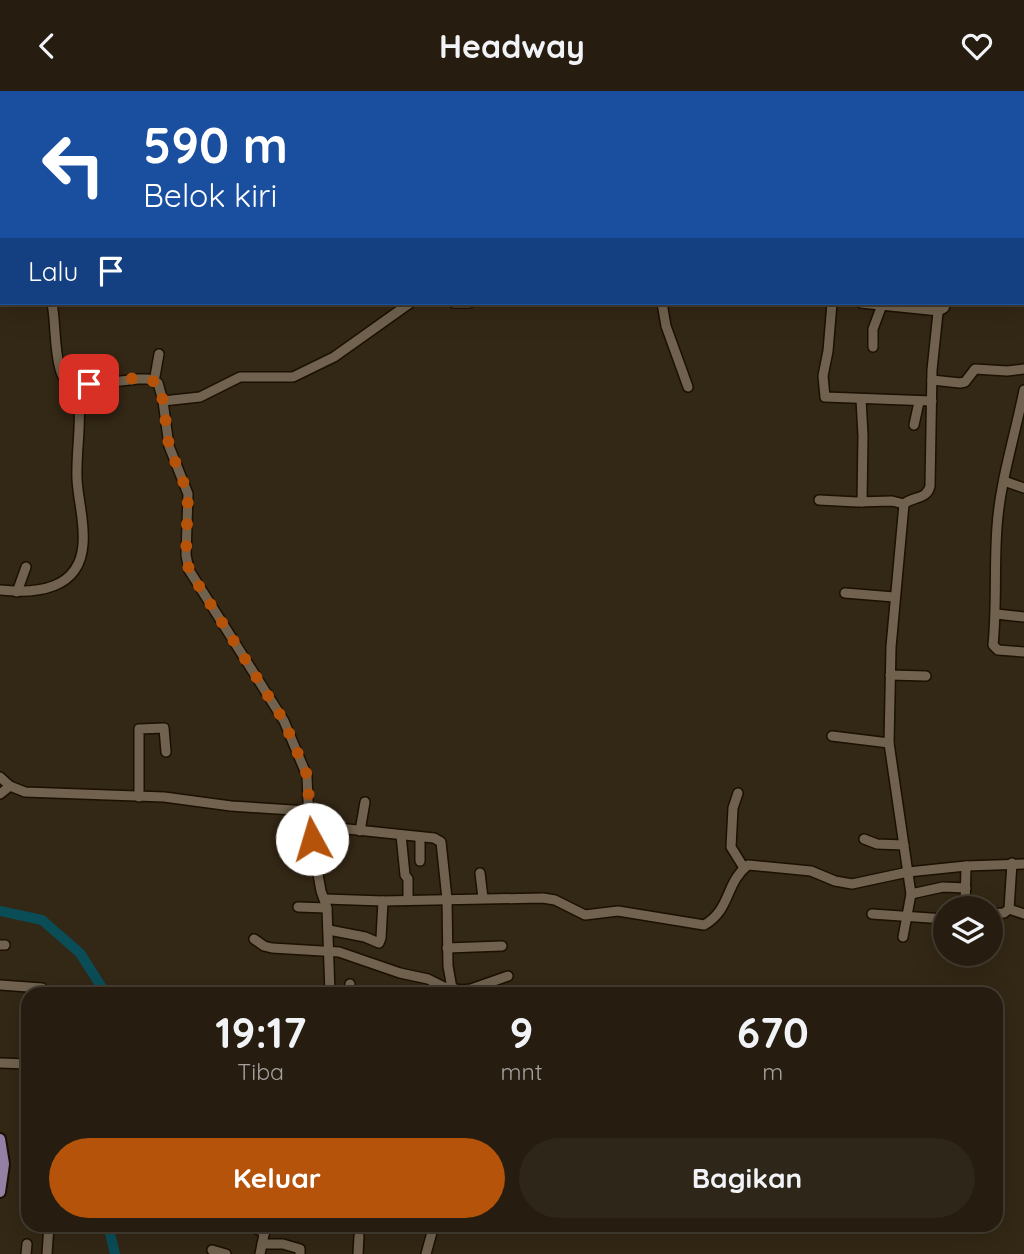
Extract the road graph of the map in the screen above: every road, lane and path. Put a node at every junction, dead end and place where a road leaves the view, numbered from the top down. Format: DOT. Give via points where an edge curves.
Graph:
graph roads {
  1 [pos="52,305"];
  2 [pos="407,305"];
  3 [pos="662,305"];
  4 [pos="832,305"];
  5 [pos="882,305"];
  6 [pos="939,307"];
  7 [pos="873,347"];
  8 [pos="159,353"];
  9 [pos="1024,369"];
  10 [pos="932,380"];
  11 [pos="154,382"];
  12 [pos="70,387"];
  13 [pos="688,387"];
  14 [pos="1024,390"];
  15 [pos="861,399"];
  16 [pos="163,401"];
  17 [pos="932,401"];
  18 [pos="919,402"];
  19 [pos="914,425"];
  20 [pos="1004,481"];
  21 [pos="1024,488"];
  22 [pos="819,500"];
  23 [pos="862,502"];
  24 [pos="904,504"];
  25 [pos="26,567"];
  26 [pos="0,590"];
  27 [pos="18,592"];
  28 [pos="845,593"];
  29 [pos="894,597"];
  30 [pos="996,614"];
  31 [pos="1024,617"];
  32 [pos="1024,652"];
  33 [pos="890,675"];
  34 [pos="926,676"];
  35 [pos="832,736"];
  36 [pos="889,743"];
  37 [pos="166,752"];
  38 [pos="0,776"];
  39 [pos="10,786"];
  40 [pos="738,793"];
  41 [pos="0,794"];
  42 [pos="139,797"];
  43 [pos="365,802"];
  44 [pos="308,811"];
  45 [pos="309,825"];
  46 [pos="360,831"];
  47 [pos="401,835"];
  48 [pos="420,837"];
  49 [pos="864,839"];
  50 [pos="904,845"];
  51 [pos="421,861"];
  52 [pos="1012,863"];
  53 [pos="1024,864"];
  54 [pos="966,866"];
  55 [pos="744,868"];
  56 [pos="908,872"];
  57 [pos="480,873"];
  58 [pos="965,888"];
  59 [pos="911,894"];
  60 [pos="965,896"];
  61 [pos="483,898"];
  62 [pos="408,899"];
  63 [pos="447,899"];
  64 [pos="383,901"];
  65 [pos="326,903"];
  66 [pos="298,907"];
  67 [pos="1009,909"];
  68 [pos="1003,913"];
  69 [pos="1024,913"];
  70 [pos="872,914"];
  71 [pos="907,916"];
  72 [pos="933,918"];
  73 [pos="329,930"];
  74 [pos="903,937"];
  75 [pos="254,939"];
  76 [pos="502,946"];
  77 [pos="447,948"];
  78 [pos="330,950"];
  79 [pos="508,976"];
  80 [pos="0,985"];
  81 [pos="28,987"];
  82 [pos="330,987"];
  83 [pos="444,987"];
  84 [pos="452,987"];
  85 [pos="477,987"];
  86 [pos="0,1063"];
  87 [pos="21,1063"];
  88 [pos="0,1139"];
  89 [pos="0,1192"];
  90 [pos="48,1232"];
  91 [pos="432,1232"];
  92 [pos="359,1236"];
  93 [pos="261,1249"];
  94 [pos="212,1250"];
  95 [pos="47,1254"];
  96 [pos="226,1254"];
  97 [pos="300,1254"];
  98 [pos="358,1254"];
  99 [pos="426,1254"];
  1 -- 12 [label="street" via="59,368"];
  2 -- 16 [label="street" via="334,357 293,377 240,377 200,397"];
  3 -- 13 [label="street"];
  4 -- 15 [label="street" via="823,394"];
  5 -- 6 [label="street"];
  5 -- 7 [label="street" via="876,315"];
  6 -- 10 [label="street"];
  8 -- 11 [label="street"];
  9 -- 10 [label="street" via="975,369 960,383"];
  10 -- 17 [label="street"];
  11 -- 12 [label="street" via="138,379"];
  11 -- 16 [label="street"];
  12 -- 27 [label="street" via="79,409 80,558 61,583 46,590"];
  14 -- 20 [label="street"];
  15 -- 18 [label="street"];
  15 -- 23 [label="street"];
  16 -- 44 [label="street" via="169,446 188,494 189,570 284,721 307,775"];
  17 -- 18 [label="street"];
  17 -- 24 [label="street" via="928,492"];
  18 -- 19 [label="street"];
  20 -- 21 [label="street"];
  20 -- 30 [label="street" via="996,527"];
  22 -- 23 [label="street"];
  23 -- 24 [label="street"];
  24 -- 29 [label="street"];
  25 -- 27 [label="street"];
  26 -- 27 [label="street"];
  28 -- 29 [label="street"];
  29 -- 33 [label="street"];
  30 -- 31 [label="street"];
  30 -- 32 [label="street" via="994,649"];
  33 -- 34 [label="street"];
  33 -- 36 [label="street"];
  35 -- 36 [label="street"];
  36 -- 50 [label="street"];
  37 -- 42 [label="street" via="164,728 139,729"];
  38 -- 39 [label="street"];
  39 -- 41 [label="street"];
  39 -- 42 [label="street" via="37,793"];
  40 -- 55 [label="street" via="731,846"];
  42 -- 44 [label="street"];
  43 -- 46 [label="street"];
  44 -- 45 [label="street"];
  45 -- 46 [label="street"];
  45 -- 65 [label="street"];
  46 -- 47 [label="street"];
  47 -- 48 [label="street"];
  47 -- 62 [label="street"];
  48 -- 51 [label="street"];
  48 -- 63 [label="street" via="442,842"];
  49 -- 50 [label="street"];
  50 -- 56 [label="street"];
  52 -- 53 [label="street"];
  52 -- 54 [label="street"];
  52 -- 67 [label="street"];
  54 -- 56 [label="street"];
  54 -- 58 [label="street"];
  55 -- 56 [label="street" via="755,864 811,871 842,884"];
  55 -- 61 [label="street" via="733,881 721,913 704,925 618,911 585,915 542,898"];
  56 -- 59 [label="street"];
  57 -- 61 [label="street"];
  58 -- 59 [label="street"];
  58 -- 60 [label="street"];
  59 -- 71 [label="street"];
  61 -- 63 [label="street"];
  62 -- 63 [label="street"];
  62 -- 64 [label="street"];
  63 -- 77 [label="street"];
  64 -- 65 [label="street"];
  64 -- 73 [label="street" via="379,943"];
  65 -- 66 [label="street"];
  65 -- 73 [label="street"];
  67 -- 68 [label="street"];
  67 -- 69 [label="street"];
  70 -- 71 [label="street"];
  71 -- 72 [label="street"];
  71 -- 74 [label="street"];
  73 -- 78 [label="street"];
  75 -- 78 [label="street" via="272,948"];
  76 -- 77 [label="street"];
  77 -- 84 [label="street"];
  78 -- 82 [label="street"];
  78 -- 83 [label="street"];
  79 -- 85 [label="street"];
  80 -- 81 [label="street"];
  86 -- 87 [label="street"];
  88 -- 89 [label="main road" via="4,1164"];
  90 -- 95 [label="street"];
  91 -- 99 [label="street"];
  92 -- 98 [label="street"];
  93 -- 97 [label="street" via="283,1244 300,1249"];
  94 -- 96 [label="street"];
}
